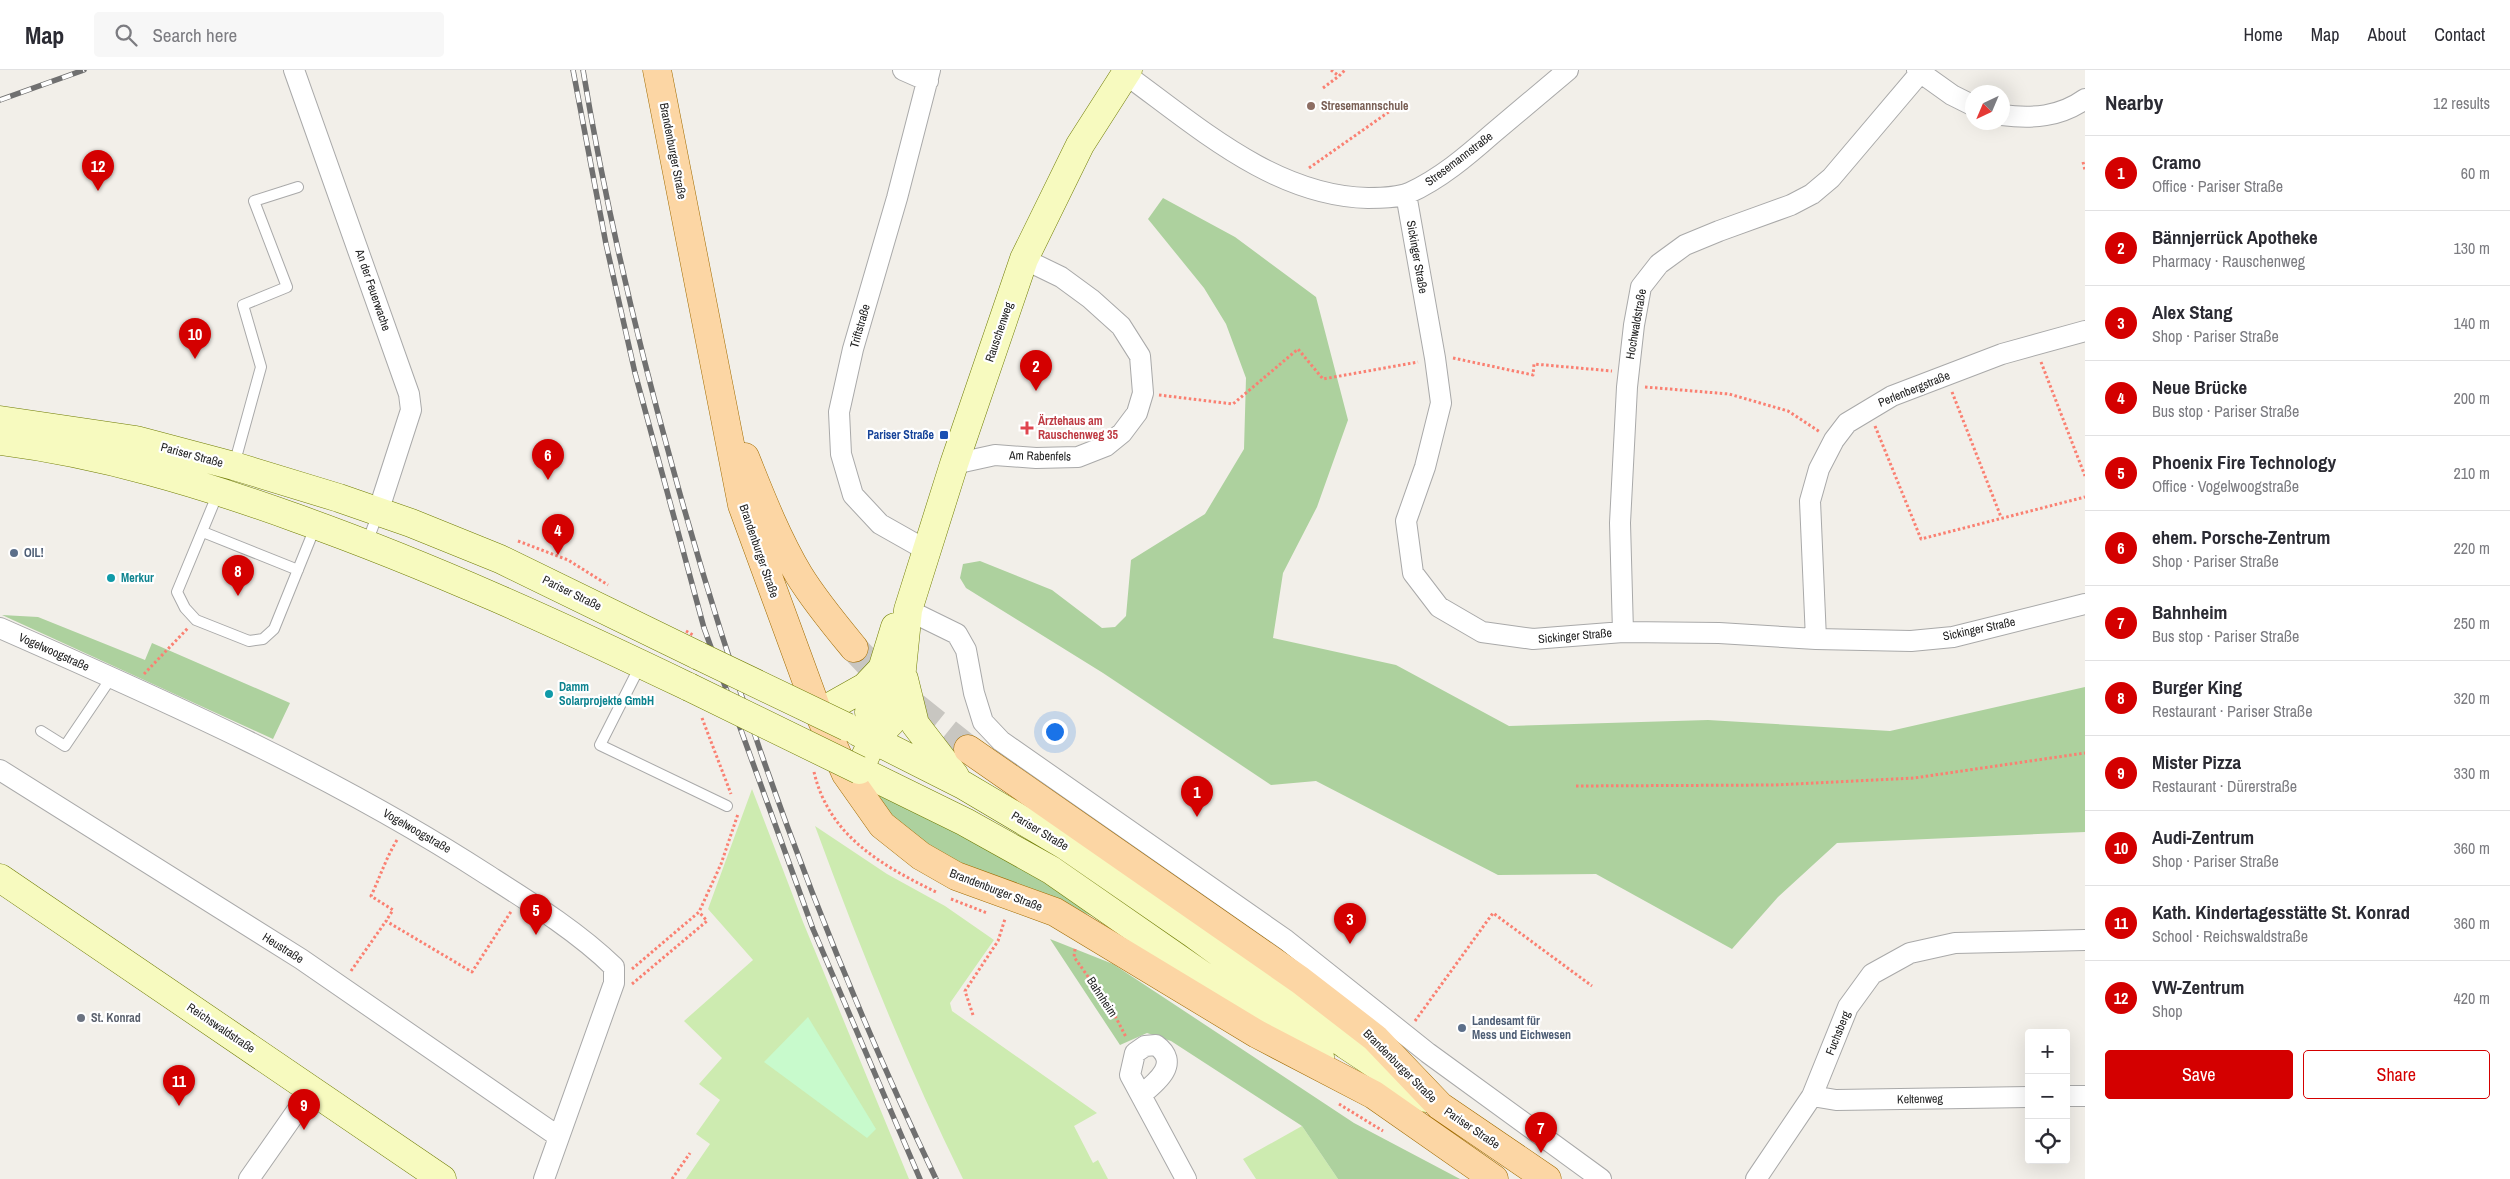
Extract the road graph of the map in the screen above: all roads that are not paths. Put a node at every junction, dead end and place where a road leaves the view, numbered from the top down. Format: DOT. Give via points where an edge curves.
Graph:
graph roads {
  1 [pos="294,70"];
  2 [pos="657,70"];
  3 [pos="903,70"];
  4 [pos="1568,70"];
  5 [pos="1919,71"];
  6 [pos="1126,72"];
  7 [pos="929,75"];
  8 [pos="2085,99"];
  9 [pos="1965,102"];
  10 [pos="2010,116"];
  11 [pos="298,187"];
  12 [pos="1406,194"];
  13 [pos="1024,259"];
  14 [pos="2085,331"];
  15 [pos="725,409"];
  16 [pos="0,420"];
  17 [pos="0,441"];
  18 [pos="954,464"];
  19 [pos="234,466"];
  20 [pos="219,490"];
  21 [pos="378,512"];
  22 [pos="316,525"];
  23 [pos="203,532"];
  24 [pos="367,543"];
  25 [pos="926,550"];
  26 [pos="298,570"];
  27 [pos="2085,604"];
  28 [pos="908,610"];
  29 [pos="0,628"];
  30 [pos="1623,632"];
  31 [pos="1816,639"];
  32 [pos="854,648"];
  33 [pos="641,664"];
  34 [pos="892,669"];
  35 [pos="111,678"];
  36 [pos="840,716"];
  37 [pos="41,731"];
  38 [pos="872,740"];
  39 [pos="968,749"];
  40 [pos="0,770"];
  41 [pos="859,770"];
  42 [pos="962,785"];
  43 [pos="731,802"];
  44 [pos="0,878"];
  45 [pos="2085,940"];
  46 [pos="312,1090"];
  47 [pos="1374,1094"];
  48 [pos="1141,1095"];
  49 [pos="1812,1096"];
  50 [pos="2070,1096"];
  51 [pos="2085,1096"];
  52 [pos="2025,1097"];
  53 [pos="1440,1106"];
  54 [pos="559,1138"];
  55 [pos="249,1179"];
  56 [pos="442,1179"];
  57 [pos="544,1179"];
  58 [pos="1186,1179"];
  59 [pos="1494,1179"];
  60 [pos="1547,1179"];
  61 [pos="1601,1179"];
  62 [pos="1756,1179"];
  1 -- 21 [label="street, An der Feuerwache" via="409,394 411,410"];
  2 -- 15 [label="main road, Brandenburger Straße"];
  3 -- 7 [label="street"];
  4 -- 12 [label="street, Stresemannstraße" via="1443,174"];
  5 -- 9 [label="street"];
  5 -- 30 [label="street, Hochwaldstraße" via="1831,178 1812,194 1685,245 1659,264 1641,287 1627,387 1620,523"];
  6 -- 12 [label="street, Stresemannstraße" via="1255,164 1302,187 1348,197"];
  6 -- 13 [label="main road, Rauschenweg" via="1080,144"];
  7 -- 25 [label="street, Triftstraße" via="853,349 839,412 842,454 853,495 880,524"];
  8 -- 10 [label="street" via="2053,115 2030,118"];
  11 -- 19 [label="lane" via="254,201 287,287 243,305 261,367"];
  12 -- 30 [label="street, Sickinger Straße" via="1440,403 1425,467 1406,521 1413,573 1439,608 1482,632 1533,639"];
  13 -- 18 [label="main road, Rauschenweg"];
  13 -- 18 [label="street, Am Rabenfels" via="1061,277 1121,326 1140,356 1143,394 1137,413 1122,433 1106,446 1078,457 996,455"];
  14 -- 31 [label="street, Perlenbergstraße" via="2002,354 1892,396 1847,423 1819,469 1810,501"];
  15 -- 32 [label="main road, Brandenburger Straße" via="772,522 799,575"];
  15 -- 47 [label="main road, Brandenburger Straße" via="742,505 816,708 846,774 882,825 921,856 956,876 1056,912 1083,936 1256,1034"];
  16 -- 19 [label="main road, Pariser Straße" via="136,440"];
  17 -- 20 [label="main road, Pariser Straße" via="133,465"];
  18 -- 25 [label="main road, Rauschenweg"];
  19 -- 21 [label="main road, Pariser Straße"];
  20 -- 22 [label="main road, Pariser Straße"];
  20 -- 23 [label="lane"];
  21 -- 24 [label="lane"];
  21 -- 36 [label="main road, Pariser Straße, bridge" via="536,575 805,707"];
  22 -- 24 [label="main road, Pariser Straße"];
  22 -- 26 [label="lane"];
  23 -- 26 [label="lane"];
  23 -- 26 [label="lane" via="177,592 196,620 249,641 263,640 274,630"];
  24 -- 33 [label="main road, Pariser Straße" via="499,597"];
  25 -- 28 [label="main road, Rauschenweg"];
  27 -- 31 [label="street, Sickinger Straße" via="1953,637 1911,641"];
  28 -- 34 [label="main road, Rauschenweg" via="895,627"];
  28 -- 61 [label="street" via="957,634 966,650 983,722 1001,741 1286,940 1428,1052"];
  29 -- 35 [label="street, Vogelwoogstraße"];
  30 -- 31 [label="street, Sickinger Straße"];
  33 -- 41 [label="main road, Pariser Straße, bridge" via="694,698"];
  33 -- 43 [label="lane" via="600,745"];
  34 -- 36 [label="main road" via="865,687"];
  34 -- 38 [label="main road, Rauschenweg" via="869,712"];
  34 -- 42 [label="main road" via="915,724"];
  35 -- 37 [label="lane" via="65,746"];
  35 -- 54 [label="street, Vogelwoogstraße" via="320,778 405,824 598,951 614,975"];
  36 -- 38 [label="main road, Pariser Straße"];
  38 -- 41 [label="main road"];
  38 -- 42 [label="main road, Pariser Straße"];
  39 -- 53 [label="main road, Brandenburger Straße" via="1300,980 1375,1038"];
  40 -- 54 [label="street, Heustraße" via="340,986"];
  41 -- 47 [label="main road, Pariser Straße" via="965,822 1051,870"];
  42 -- 53 [label="main road, Pariser Straße" via="1066,846 1346,1046"];
  44 -- 46 [label="main road, Reichswaldstraße"];
  45 -- 49 [label="street, Fuchsberg" via="1955,943 1910,952 1872,974 1848,1006"];
  46 -- 55 [label="street"];
  46 -- 56 [label="main road, Reichswaldstraße"];
  47 -- 59 [label="main road, Pariser Straße"];
  48 -- 48 [label="street" via="1160,1079 1168,1063 1165,1051 1156,1045 1145,1046 1135,1053 1130,1075"];
  48 -- 58 [label="street"];
  49 -- 52 [label="street, Keltenweg" via="1836,1100"];
  49 -- 62 [label="street, Fuchsberg"];
  50 -- 51 [label="street"];
  53 -- 60 [label="main road, Pariser Straße"];
  54 -- 57 [label="street"];
}
